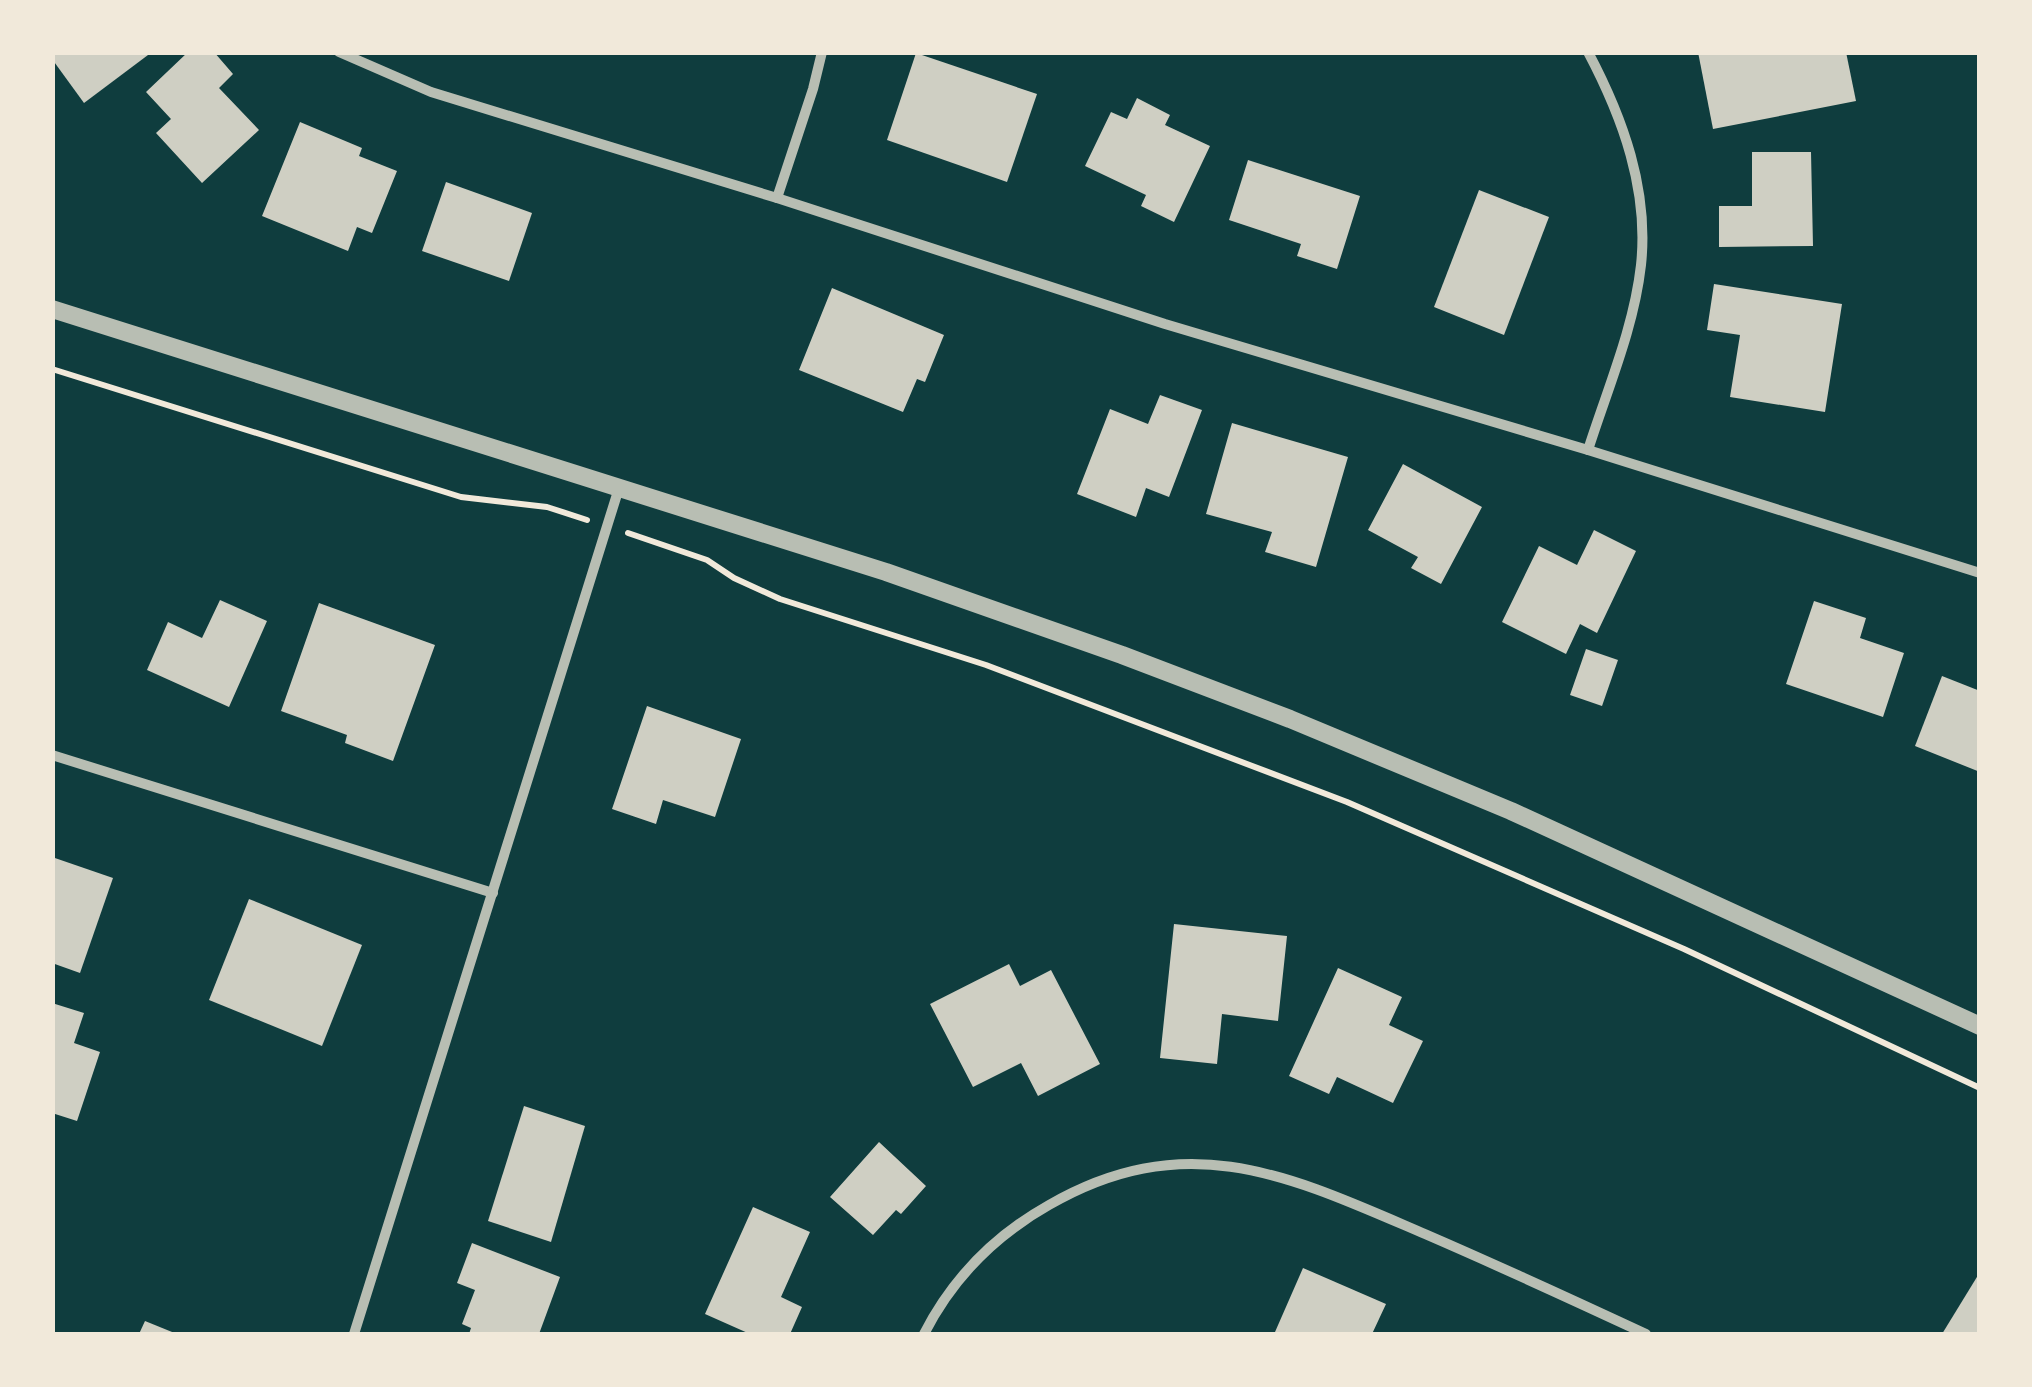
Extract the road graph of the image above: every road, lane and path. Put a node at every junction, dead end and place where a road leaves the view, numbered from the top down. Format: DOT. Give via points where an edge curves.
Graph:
graph roads {
  1 [pos="339,52"];
  2 [pos="822,52"];
  3 [pos="1588,52"];
  4 [pos="777,198"];
  5 [pos="52,309"];
  6 [pos="52,369"];
  7 [pos="1588,450"];
  8 [pos="619,488"];
  9 [pos="548,507"];
  10 [pos="669,545"];
  11 [pos="1980,573"];
  12 [pos="52,755"];
  13 [pos="493,893"];
  14 [pos="1980,1026"];
  15 [pos="1980,1088"];
  16 [pos="354,1334"];
  17 [pos="924,1334"];
  18 [pos="1646,1334"];
  1 -- 4 [label="street" via="431,92"];
  2 -- 4 [label="street"];
  3 -- 7 [label="street" via="1630,152 1642,245 1629,323"];
  4 -- 7 [label="street" via="1164,324"];
  5 -- 8 [label="street"];
  6 -- 9 [label="path" via="461,497"];
  7 -- 11 [label="street"];
  8 -- 13 [label="street"];
  8 -- 14 [label="street" via="886,572 1274,712 1511,811"];
  10 -- 15 [label="path" via="780,599 986,664 1347,802 1684,948"];
  12 -- 13 [label="street"];
  13 -- 16 [label="street"];
  17 -- 18 [label="street" via="961,1276 1039,1210 1128,1172 1204,1164 1277,1174 1315,1188"];
}
